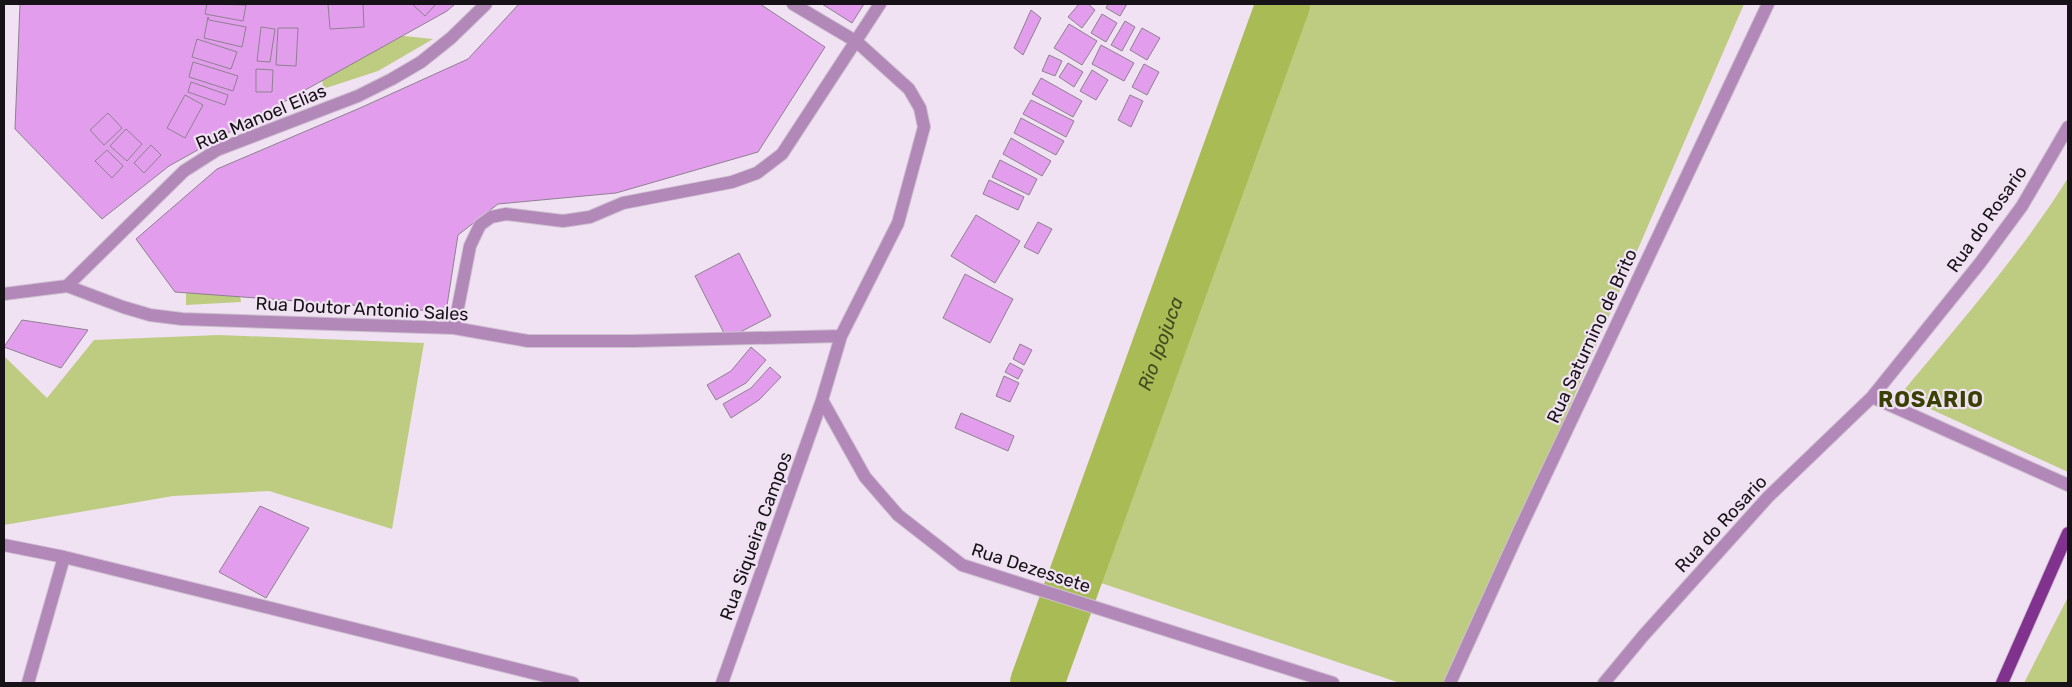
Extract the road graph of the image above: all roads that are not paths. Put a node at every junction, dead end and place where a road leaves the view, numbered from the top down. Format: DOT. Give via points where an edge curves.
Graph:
graph roads {
  1 [pos="486,4"];
  2 [pos="794,4"];
  3 [pos="880,4"];
  4 [pos="1768,4"];
  5 [pos="857,42"];
  6 [pos="2068,127"];
  7 [pos="67,286"];
  8 [pos="4,294"];
  9 [pos="454,328"];
  10 [pos="841,336"];
  11 [pos="1872,397"];
  12 [pos="822,400"];
  13 [pos="2068,485"];
  14 [pos="2068,533"];
  15 [pos="4,545"];
  16 [pos="64,557"];
  17 [pos="28,683"];
  18 [pos="573,683"];
  19 [pos="722,683"];
  20 [pos="1332,683"];
  21 [pos="1450,683"];
  22 [pos="1604,683"];
  23 [pos="2002,683"];
  1 -- 7 [label="street, Rua Manoel Elias" via="421,62 358,96 217,150 184,171"];
  2 -- 5 [label="street"];
  3 -- 5 [label="street"];
  4 -- 21 [label="street, Rua Saturnino de Brito"];
  5 -- 9 [label="street" via="782,154 757,173 732,182 623,203 590,217 563,221 506,214 491,217 480,225 470,246"];
  5 -- 10 [label="street" via="909,89 920,108 924,127 898,222"];
  6 -- 11 [label="street, Rua do Rosario" via="2022,206"];
  7 -- 8 [label="street"];
  7 -- 9 [label="street, Rua Doutor Antonio Sales" via="123,307 174,318"];
  9 -- 10 [label="street, Rua Doutor Antonio Sales" via="528,341"];
  10 -- 12 [label="street"];
  11 -- 13 [label="street"];
  11 -- 22 [label="street, Rua do Rosario" via="1768,497"];
  12 -- 19 [label="street, Rua Siqueira Campos"];
  12 -- 20 [label="street, Rua Dezessete" via="865,477 898,515 962,565"];
  14 -- 23 [label="main road"];
  15 -- 16 [label="street"];
  16 -- 17 [label="street"];
  16 -- 18 [label="street"];
}
